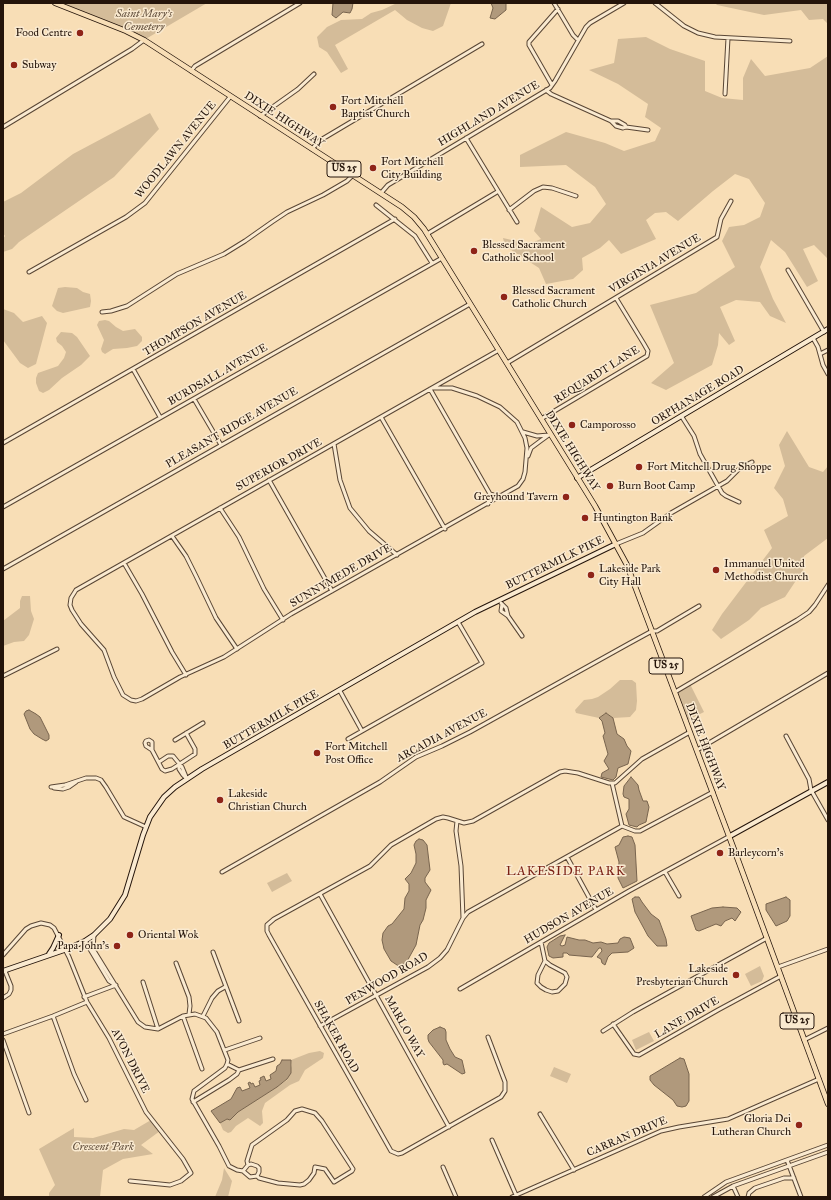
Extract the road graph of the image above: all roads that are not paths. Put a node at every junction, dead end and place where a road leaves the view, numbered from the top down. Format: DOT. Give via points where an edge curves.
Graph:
graph roads {
  1 [pos="55,3"];
  2 [pos="300,3"];
  3 [pos="554,3"];
  4 [pos="624,3"];
  5 [pos="655,3"];
  6 [pos="558,9"];
  7 [pos="728,38"];
  8 [pos="144,40"];
  9 [pos="578,40"];
  10 [pos="790,41"];
  11 [pos="482,44"];
  12 [pos="190,71"];
  13 [pos="314,74"];
  14 [pos="552,85"];
  15 [pos="546,90"];
  16 [pos="725,94"];
  17 [pos="230,97"];
  18 [pos="260,116"];
  19 [pos="3,127"];
  20 [pos="648,130"];
  21 [pos="466,138"];
  22 [pos="312,149"];
  23 [pos="353,175"];
  24 [pos="497,192"];
  25 [pos="381,193"];
  26 [pos="576,196"];
  27 [pos="730,201"];
  28 [pos="376,205"];
  29 [pos="509,210"];
  30 [pos="395,220"];
  31 [pos="517,222"];
  32 [pos="427,234"];
  33 [pos="442,258"];
  34 [pos="432,263"];
  35 [pos="788,270"];
  36 [pos="29,272"];
  37 [pos="616,298"];
  38 [pos="470,304"];
  39 [pos="102,312"];
  40 [pos="826,330"];
  41 [pos="813,338"];
  42 [pos="499,350"];
  43 [pos="828,350"];
  44 [pos="820,354"];
  45 [pos="507,363"];
  46 [pos="133,369"];
  47 [pos="828,374"];
  48 [pos="431,388"];
  49 [pos="194,399"];
  50 [pos="381,417"];
  51 [pos="682,417"];
  52 [pos="160,418"];
  53 [pos="541,419"];
  54 [pos="523,432"];
  55 [pos="550,434"];
  56 [pos="3,443"];
  57 [pos="334,444"];
  58 [pos="221,446"];
  59 [pos="527,458"];
  60 [pos="752,462"];
  61 [pos="577,478"];
  62 [pos="269,480"];
  63 [pos="718,486"];
  64 [pos="490,494"];
  65 [pos="500,497"];
  66 [pos="739,502"];
  67 [pos="488,504"];
  68 [pos="3,507"];
  69 [pos="220,508"];
  70 [pos="445,528"];
  71 [pos="172,536"];
  72 [pos="616,544"];
  73 [pos="397,555"];
  74 [pos="124,563"];
  75 [pos="3,569"];
  76 [pos="827,587"];
  77 [pos="332,591"];
  78 [pos="500,602"];
  79 [pos="699,606"];
  80 [pos="283,620"];
  81 [pos="458,622"];
  82 [pos="652,631"];
  83 [pos="522,636"];
  84 [pos="57,649"];
  85 [pos="237,650"];
  86 [pos="828,673"];
  87 [pos="186,675"];
  88 [pos="3,676"];
  89 [pos="340,691"];
  90 [pos="675,692"];
  91 [pos="131,700"];
  92 [pos="203,723"];
  93 [pos="362,731"];
  94 [pos="690,732"];
  95 [pos="186,733"];
  96 [pos="786,736"];
  97 [pos="348,739"];
  98 [pos="175,740"];
  99 [pos="152,750"];
  100 [pos="697,750"];
  101 [pos="159,762"];
  102 [pos="179,765"];
  103 [pos="187,778"];
  104 [pos="78,781"];
  105 [pos="828,782"];
  106 [pos="612,783"];
  107 [pos="811,790"];
  108 [pos="713,792"];
  109 [pos="828,820"];
  110 [pos="457,821"];
  111 [pos="622,826"];
  112 [pos="146,827"];
  113 [pos="730,836"];
  114 [pos="567,856"];
  115 [pos="222,872"];
  116 [pos="665,872"];
  117 [pos="320,894"];
  118 [pos="679,896"];
  119 [pos="596,910"];
  120 [pos="463,918"];
  121 [pos="59,935"];
  122 [pos="94,935"];
  123 [pos="767,938"];
  124 [pos="85,940"];
  125 [pos="542,942"];
  126 [pos="66,949"];
  127 [pos="828,949"];
  128 [pos="213,952"];
  129 [pos="3,955"];
  130 [pos="48,955"];
  131 [pos="545,961"];
  132 [pos="176,963"];
  133 [pos="778,968"];
  134 [pos="4,971"];
  135 [pos="781,976"];
  136 [pos="143,982"];
  137 [pos="116,985"];
  138 [pos="226,988"];
  139 [pos="460,989"];
  140 [pos="84,996"];
  141 [pos="376,996"];
  142 [pos="3,998"];
  143 [pos="87,1002"];
  144 [pos="189,1014"];
  145 [pos="53,1016"];
  146 [pos="183,1016"];
  147 [pos="203,1016"];
  148 [pos="238,1021"];
  149 [pos="613,1024"];
  150 [pos="320,1026"];
  151 [pos="828,1028"];
  152 [pos="158,1029"];
  153 [pos="603,1031"];
  154 [pos="3,1034"];
  155 [pos="488,1037"];
  156 [pos="260,1038"];
  157 [pos="3,1040"];
  158 [pos="804,1040"];
  159 [pos="225,1050"];
  160 [pos="273,1059"];
  161 [pos="227,1064"];
  162 [pos="202,1069"];
  163 [pos="239,1070"];
  164 [pos="819,1079"];
  165 [pos="86,1100"];
  166 [pos="193,1102"];
  167 [pos="828,1104"];
  168 [pos="29,1113"];
  169 [pos="540,1114"];
  170 [pos="449,1127"];
  171 [pos="492,1140"];
  172 [pos="828,1145"];
  173 [pos="828,1152"];
  174 [pos="787,1160"];
  175 [pos="248,1165"];
  176 [pos="790,1166"];
  177 [pos="443,1167"];
  178 [pos="574,1170"];
  179 [pos="243,1171"];
  180 [pos="257,1176"];
  181 [pos="794,1178"];
  182 [pos="130,1181"];
  183 [pos="731,1181"];
  184 [pos="733,1186"];
  185 [pos="516,1195"];
  186 [pos="456,1197"];
  187 [pos="512,1197"];
  188 [pos="704,1197"];
  189 [pos="713,1197"];
  190 [pos="738,1197"];
  191 [pos="748,1197"];
  192 [pos="801,1197"];
  1 -- 8 [label="main road, DIXIE HIGHWAY / US 25"];
  2 -- 12 [label="street"];
  3 -- 6 [label="street"];
  4 -- 9 [label="street, HIGHLAND AVENUE" via="588,25"];
  5 -- 7 [label="street" via="692,31 706,36"];
  6 -- 9 [label="street"];
  6 -- 14 [label="street" via="529,42"];
  7 -- 10 [label="street"];
  7 -- 16 [label="street"];
  8 -- 12 [label="main road, DIXIE HIGHWAY / US 25"];
  8 -- 19 [label="street"];
  9 -- 14 [label="street, HIGHLAND AVENUE"];
  11 -- 22 [label="street" via="319,141"];
  12 -- 17 [label="main road, DIXIE HIGHWAY / US 25"];
  13 -- 18 [label="street" via="298,89"];
  14 -- 15 [label="street, HIGHLAND AVENUE"];
  15 -- 20 [label="street" via="616,126"];
  15 -- 21 [label="street, HIGHLAND AVENUE"];
  17 -- 18 [label="main road, DIXIE HIGHWAY / US 25"];
  17 -- 36 [label="street, WOODLAWN AVENUE" via="145,203 126,217"];
  18 -- 22 [label="main road, DIXIE HIGHWAY / US 25"];
  21 -- 24 [label="street"];
  21 -- 25 [label="street, HIGHLAND AVENUE" via="390,184"];
  22 -- 23 [label="main road, DIXIE HIGHWAY / US 25"];
  23 -- 25 [label="main road, DIXIE HIGHWAY / US 25"];
  23 -- 39 [label="street" via="323,195 287,212 233,249 177,274 127,306"];
  24 -- 29 [label="street"];
  24 -- 32 [label="street"];
  25 -- 32 [label="main road, DIXIE HIGHWAY / US 25" via="409,212"];
  26 -- 29 [label="street" via="543,187"];
  27 -- 37 [label="street, VIRGINIA AVENUE" via="721,219 717,237"];
  28 -- 30 [label="street"];
  29 -- 31 [label="street"];
  30 -- 34 [label="street" via="415,236"];
  30 -- 46 [label="street, THOMPSON AVENUE"];
  32 -- 33 [label="main road, DIXIE HIGHWAY / US 25"];
  33 -- 34 [label="street, BURDSALL AVENUE"];
  33 -- 38 [label="main road, DIXIE HIGHWAY / US 25"];
  34 -- 49 [label="street, BURDSALL AVENUE"];
  35 -- 40 [label="street"];
  37 -- 45 [label="street, VIRGINIA AVENUE"];
  37 -- 53 [label="street, REQUARDT LANE" via="644,344 647,356"];
  38 -- 42 [label="main road, DIXIE HIGHWAY / US 25"];
  38 -- 58 [label="street, PLEASANT RIDGE AVENUE"];
  40 -- 41 [label="main road, ORPHANAGE ROAD"];
  41 -- 44 [label="street"];
  41 -- 51 [label="main road, ORPHANAGE ROAD"];
  42 -- 45 [label="main road, DIXIE HIGHWAY / US 25"];
  42 -- 48 [label="street, SUPERIOR DRIVE"];
  43 -- 44 [label="street"];
  44 -- 47 [label="street"];
  45 -- 53 [label="main road, DIXIE HIGHWAY / US 25"];
  46 -- 52 [label="street"];
  46 -- 56 [label="street, THOMPSON AVENUE"];
  48 -- 50 [label="street, SUPERIOR DRIVE"];
  48 -- 54 [label="street, SUNNYMEDE DRIVE" via="452,388 491,402 512,416"];
  48 -- 64 [label="street"];
  49 -- 52 [label="street, BURDSALL AVENUE"];
  49 -- 58 [label="street"];
  50 -- 57 [label="street, SUPERIOR DRIVE"];
  50 -- 70 [label="street"];
  51 -- 61 [label="main road, ORPHANAGE ROAD"];
  51 -- 63 [label="street"];
  52 -- 68 [label="street, BURDSALL AVENUE"];
  53 -- 55 [label="main road, DIXIE HIGHWAY / US 25"];
  54 -- 55 [label="street" via="536,436"];
  54 -- 59 [label="street, SUNNYMEDE DRIVE"];
  55 -- 59 [label="street" via="531,448"];
  55 -- 61 [label="main road, DIXIE HIGHWAY / US 25"];
  57 -- 62 [label="street, SUPERIOR DRIVE"];
  57 -- 73 [label="street" via="340,480 350,508 369,531"];
  58 -- 75 [label="street, PLEASANT RIDGE AVENUE"];
  59 -- 65 [label="street, SUNNYMEDE DRIVE" via="520,483"];
  60 -- 63 [label="street"];
  61 -- 72 [label="main road, DIXIE HIGHWAY / US 25"];
  62 -- 69 [label="street, SUPERIOR DRIVE"];
  62 -- 77 [label="street"];
  63 -- 66 [label="street" via="724,495"];
  63 -- 72 [label="street" via="671,513 643,533"];
  64 -- 65 [label="street"];
  64 -- 67 [label="street"];
  65 -- 67 [label="street, SUNNYMEDE DRIVE"];
  67 -- 70 [label="street, SUNNYMEDE DRIVE"];
  69 -- 71 [label="street, SUPERIOR DRIVE"];
  69 -- 80 [label="street" via="239,537 264,589"];
  70 -- 73 [label="street, SUNNYMEDE DRIVE"];
  71 -- 74 [label="street, SUPERIOR DRIVE"];
  71 -- 85 [label="street" via="194,571 216,618"];
  72 -- 78 [label="main road, BUTTERMILK PIKE"];
  72 -- 82 [label="main road, DIXIE HIGHWAY / US 25" via="629,569"];
  73 -- 77 [label="street, SUNNYMEDE DRIVE"];
  74 -- 87 [label="street"];
  74 -- 91 [label="street, SUPERIOR DRIVE" via="76,590 72,594 70,605 81,624 101,645 120,690"];
  76 -- 90 [label="street" via="815,605 803,616"];
  77 -- 80 [label="street, SUNNYMEDE DRIVE"];
  78 -- 81 [label="main road, BUTTERMILK PIKE"];
  78 -- 83 [label="street" via="501,611 508,616"];
  79 -- 82 [label="street, ARCADIA AVENUE" via="657,631"];
  80 -- 85 [label="street, SUNNYMEDE DRIVE"];
  81 -- 89 [label="main road, BUTTERMILK PIKE"];
  81 -- 93 [label="street" via="482,663"];
  82 -- 90 [label="main road, DIXIE HIGHWAY / US 25"];
  82 -- 115 [label="street, ARCADIA AVENUE" via="470,732 416,757 380,782"];
  84 -- 88 [label="street"];
  85 -- 87 [label="street, SUNNYMEDE DRIVE"];
  86 -- 100 [label="street"];
  87 -- 91 [label="street, SUNNYMEDE DRIVE" via="142,699"];
  89 -- 93 [label="street"];
  89 -- 103 [label="main road, BUTTERMILK PIKE"];
  90 -- 94 [label="main road, DIXIE HIGHWAY / US 25"];
  92 -- 95 [label="street"];
  93 -- 97 [label="street"];
  94 -- 100 [label="main road, DIXIE HIGHWAY / US 25"];
  94 -- 106 [label="street" via="642,759"];
  95 -- 98 [label="street"];
  95 -- 102 [label="street" via="195,754"];
  96 -- 107 [label="street" via="809,779"];
  99 -- 101 [label="street"];
  100 -- 108 [label="main road, DIXIE HIGHWAY / US 25"];
  101 -- 102 [label="street" via="171,756"];
  101 -- 102 [label="street" via="165,771"];
  102 -- 103 [label="street"];
  103 -- 112 [label="main road, BUTTERMILK PIKE" via="164,797"];
  104 -- 104 [label="street" via="60,786 51,787 69,787"];
  104 -- 112 [label="street" via="91,777 101,780 124,817"];
  105 -- 107 [label="main road"];
  106 -- 110 [label="street" via="578,773 560,772 474,821"];
  106 -- 111 [label="street"];
  107 -- 109 [label="street"];
  107 -- 113 [label="main road"];
  108 -- 111 [label="street" via="640,831"];
  108 -- 113 [label="main road, DIXIE HIGHWAY / US 25"];
  110 -- 117 [label="street" via="442,817 436,820 391,845 370,866"];
  110 -- 120 [label="street, PENWOOD ROAD"];
  111 -- 114 [label="street"];
  112 -- 122 [label="main road, BUTTERMILK PIKE" via="121,903"];
  113 -- 116 [label="street, HUDSON AVENUE"];
  113 -- 123 [label="main road, DIXIE HIGHWAY / US 25"];
  114 -- 119 [label="street"];
  114 -- 120 [label="street" via="468,912"];
  116 -- 118 [label="street"];
  116 -- 119 [label="street, HUDSON AVENUE"];
  117 -- 141 [label="street, MARLO WAY"];
  117 -- 150 [label="street, SHAKER ROAD" via="269,922 267,927 269,935"];
  119 -- 125 [label="street, HUDSON AVENUE"];
  120 -- 141 [label="street, PENWOOD ROAD" via="447,950 440,958"];
  121 -- 126 [label="street, AVON DRIVE"];
  121 -- 129 [label="street" via="50,925 42,923 31,926"];
  121 -- 130 [label="main road"];
  122 -- 124 [label="main road, BUTTERMILK PIKE"];
  122 -- 137 [label="street" via="93,949"];
  123 -- 133 [label="main road, DIXIE HIGHWAY / US 25"];
  123 -- 149 [label="street"];
  124 -- 126 [label="main road, BUTTERMILK PIKE"];
  124 -- 137 [label="street" via="110,981"];
  125 -- 131 [label="street"];
  125 -- 139 [label="street, HUDSON AVENUE"];
  126 -- 130 [label="main road, BUTTERMILK PIKE"];
  126 -- 140 [label="street, AVON DRIVE"];
  127 -- 133 [label="street"];
  128 -- 138 [label="street"];
  130 -- 134 [label="main road, BUTTERMILK PIKE"];
  131 -- 131 [label="street" via="537,983 546,990 558,991 566,984 567,977 565,973"];
  132 -- 144 [label="street" via="189,997"];
  133 -- 135 [label="main road, DIXIE HIGHWAY / US 25"];
  134 -- 142 [label="street" via="11,990"];
  135 -- 149 [label="street, LANE DRIVE" via="639,1055 634,1054"];
  135 -- 158 [label="main road, DIXIE HIGHWAY / US 25"];
  136 -- 152 [label="street"];
  137 -- 140 [label="street"];
  137 -- 152 [label="street" via="138,1022 145,1027"];
  138 -- 147 [label="street" via="218,991 212,998"];
  138 -- 148 [label="street"];
  140 -- 143 [label="street, AVON DRIVE"];
  141 -- 150 [label="street, PENWOOD ROAD"];
  141 -- 170 [label="street, MARLO WAY"];
  143 -- 145 [label="street"];
  143 -- 182 [label="street, AVON DRIVE" via="109,1038 146,1112 191,1173 170,1185"];
  144 -- 146 [label="street"];
  144 -- 147 [label="street"];
  145 -- 154 [label="street"];
  145 -- 165 [label="street"];
  146 -- 152 [label="street"];
  146 -- 162 [label="street"];
  147 -- 159 [label="street" via="215,1029"];
  149 -- 153 [label="street"];
  150 -- 170 [label="street, SHAKER ROAD" via="389,1150 402,1153"];
  151 -- 158 [label="street"];
  155 -- 170 [label="street" via="505,1082 505,1091 499,1099"];
  156 -- 159 [label="street"];
  157 -- 168 [label="street"];
  158 -- 164 [label="main road, DIXIE HIGHWAY / US 25"];
  159 -- 161 [label="street"];
  160 -- 163 [label="street"];
  161 -- 163 [label="street"];
  161 -- 166 [label="street" via="226,1068 194,1091"];
  163 -- 166 [label="street" via="230,1080"];
  164 -- 167 [label="main road, DIXIE HIGHWAY / US 25"];
  164 -- 178 [label="street, CARRAN DRIVE" via="728,1118 661,1131"];
  166 -- 179 [label="street" via="229,1166"];
  169 -- 178 [label="street"];
  171 -- 185 [label="street"];
  172 -- 174 [label="street"];
  173 -- 176 [label="street"];
  174 -- 176 [label="street"];
  174 -- 183 [label="street"];
  175 -- 179 [label="street"];
  175 -- 180 [label="street" via="259,1168"];
  175 -- 180 [label="street" via="252,1145 287,1120 295,1111 306,1109 315,1113 322,1121 353,1166 352,1171 334,1182 325,1169 315,1167 312,1177 304,1184 278,1182"];
  176 -- 181 [label="street"];
  176 -- 184 [label="street"];
  177 -- 186 [label="street"];
  178 -- 185 [label="street, CARRAN DRIVE"];
  179 -- 180 [label="street" via="250,1177"];
  181 -- 191 [label="street" via="784,1178 755,1188"];
  181 -- 192 [label="street"];
  183 -- 184 [label="street"];
  183 -- 188 [label="street"];
  184 -- 189 [label="street"];
  184 -- 190 [label="street"];
  185 -- 187 [label="street, CARRAN DRIVE"];
}
